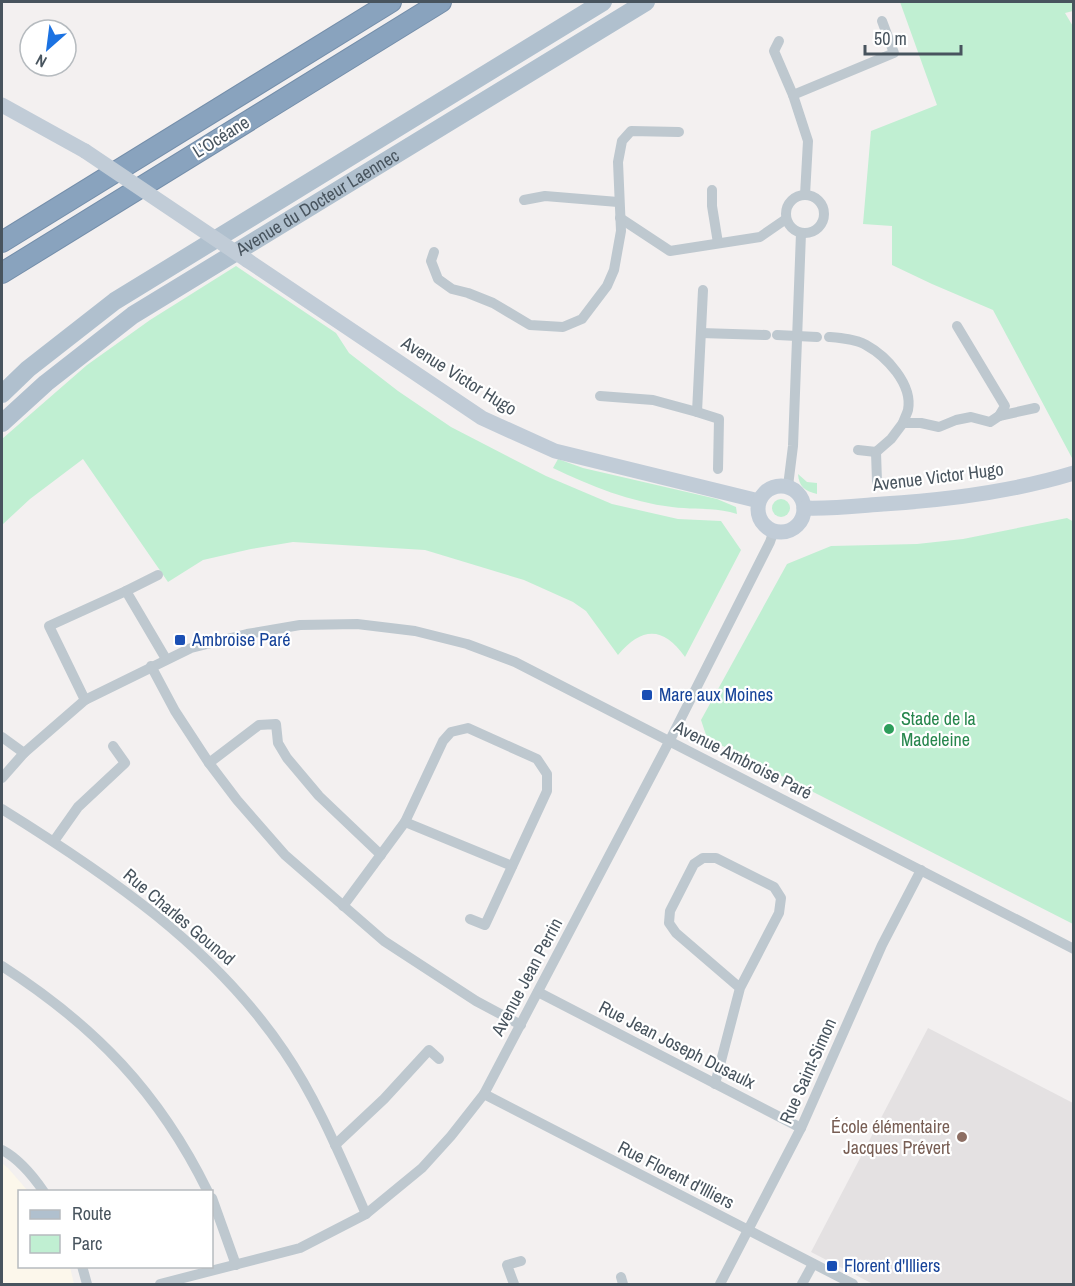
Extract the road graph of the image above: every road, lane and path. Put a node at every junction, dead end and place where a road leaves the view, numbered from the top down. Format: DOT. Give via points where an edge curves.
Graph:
graph roads {
  1 [pos="391,2"];
  2 [pos="441,2"];
  3 [pos="603,2"];
  4 [pos="646,2"];
  5 [pos="882,21"];
  6 [pos="779,41"];
  7 [pos="793,95"];
  8 [pos="2,105"];
  9 [pos="679,132"];
  10 [pos="712,190"];
  11 [pos="805,195"];
  12 [pos="524,200"];
  13 [pos="618,202"];
  14 [pos="620,218"];
  15 [pos="786,219"];
  16 [pos="801,233"];
  17 [pos="2,242"];
  18 [pos="718,243"];
  19 [pos="434,252"];
  20 [pos="2,273"];
  21 [pos="703,290"];
  22 [pos="957,326"];
  23 [pos="701,333"];
  24 [pos="797,337"];
  25 [pos="817,337"];
  26 [pos="829,337"];
  27 [pos="2,394"];
  28 [pos="600,396"];
  29 [pos="1035,408"];
  30 [pos="697,412"];
  31 [pos="999,416"];
  32 [pos="2,423"];
  33 [pos="903,423"];
  34 [pos="858,450"];
  35 [pos="876,452"];
  36 [pos="718,469"];
  37 [pos="1074,473"];
  38 [pos="877,482"];
  39 [pos="788,486"];
  40 [pos="759,501"];
  41 [pos="804,508"];
  42 [pos="774,530"];
  43 [pos="158,576"];
  44 [pos="126,591"];
  45 [pos="166,658"];
  46 [pos="151,666"];
  47 [pos="85,700"];
  48 [pos="2,736"];
  49 [pos="670,740"];
  50 [pos="113,746"];
  51 [pos="24,753"];
  52 [pos="209,763"];
  53 [pos="2,778"];
  54 [pos="2,809"];
  55 [pos="405,822"];
  56 [pos="54,842"];
  57 [pos="381,855"];
  58 [pos="512,866"];
  59 [pos="921,870"];
  60 [pos="343,906"];
  61 [pos="470,919"];
  62 [pos="1074,949"];
  63 [pos="2,966"];
  64 [pos="740,988"];
  65 [pos="538,992"];
  66 [pos="521,1024"];
  67 [pos="438,1059"];
  68 [pos="715,1084"];
  69 [pos="484,1094"];
  70 [pos="801,1128"];
  71 [pos="335,1145"];
  72 [pos="2,1150"];
  73 [pos="43,1190"];
  74 [pos="207,1190"];
  75 [pos="213,1201"];
  76 [pos="366,1214"];
  77 [pos="748,1231"];
  78 [pos="521,1261"];
  79 [pos="813,1264"];
  80 [pos="236,1265"];
  81 [pos="83,1268"];
  82 [pos="177,1282"];
  83 [pos="87,1284"];
  84 [pos="160,1284"];
  85 [pos="514,1284"];
  86 [pos="720,1284"];
  87 [pos="802,1284"];
  88 [pos="853,1284"];
  1 -- 17 [label="highway, L’Océane"];
  2 -- 20 [label="highway, L’Océane"];
  3 -- 27 [label="main road, Avenue du Docteur Laennec" via="115,301"];
  4 -- 32 [label="main road, Avenue du Docteur Laennec" via="133,315"];
  5 -- 7 [label="street" via="894,53"];
  6 -- 7 [label="street" via="774,51"];
  7 -- 11 [label="street" via="808,141"];
  8 -- 40 [label="main road, Avenue Victor Hugo, bridge" via="85,151 482,418 555,451"];
  9 -- 13 [label="street" via="631,130 622,141 618,162"];
  10 -- 18 [label="street"];
  11 -- 15 [label="street" via="788,205"];
  11 -- 16 [label="street" via="818,200 825,212 818,229"];
  12 -- 13 [label="street" via="545,196"];
  13 -- 14 [label="street"];
  14 -- 18 [label="street" via="670,250"];
  14 -- 19 [label="street" via="615,270 607,286 582,319 563,327 530,325 493,303 452,289 438,279 431,261"];
  15 -- 16 [label="street"];
  15 -- 18 [label="street" via="760,237"];
  16 -- 24 [label="street"];
  21 -- 23 [label="street"];
  22 -- 31 [label="street" via="1005,406"];
  23 -- 24 [label="street"];
  23 -- 30 [label="street"];
  24 -- 25 [label="street"];
  24 -- 39 [label="street"];
  26 -- 33 [label="street" via="865,344 894,369 905,388 908,409"];
  28 -- 30 [label="street" via="653,400"];
  29 -- 31 [label="street"];
  30 -- 36 [label="street" via="719,418"];
  31 -- 33 [label="street" via="990,422 971,417 939,427"];
  33 -- 35 [label="street"];
  34 -- 35 [label="street"];
  35 -- 38 [label="street"];
  37 -- 41 [label="main road, Avenue Victor Hugo" via="1042,483 970,495"];
  39 -- 40 [label="main road" via="774,486"];
  39 -- 41 [label="main road" via="800,495"];
  40 -- 42 [label="main road" via="762,522"];
  41 -- 42 [label="main road" via="795,527"];
  42 -- 49 [label="street, Avenue Jean Perrin"];
  43 -- 44 [label="street"];
  44 -- 45 [label="street"];
  44 -- 47 [label="street" via="49,626"];
  45 -- 46 [label="street, Avenue Ambroise Paré"];
  45 -- 49 [label="street, Avenue Ambroise Paré" via="247,634 300,625 357,624 416,631 515,662"];
  46 -- 47 [label="street, Avenue Ambroise Paré"];
  46 -- 52 [label="street"];
  47 -- 51 [label="street, Avenue Ambroise Paré"];
  48 -- 51 [label="street"];
  49 -- 59 [label="street, Avenue Ambroise Paré"];
  49 -- 65 [label="street, Avenue Jean Perrin"];
  50 -- 56 [label="street" via="124,763 78,807"];
  51 -- 53 [label="street, Avenue Ambroise Paré"];
  52 -- 57 [label="street" via="259,725 276,724 278,743 287,758 319,796"];
  52 -- 60 [label="street" via="285,855"];
  54 -- 56 [label="street, Rue Charles Gounod"];
  55 -- 57 [label="street"];
  55 -- 58 [label="street"];
  55 -- 58 [label="street" via="443,741 451,732 468,728 537,759 547,774 547,791"];
  56 -- 71 [label="street, Rue Charles Gounod" via="137,900 219,970 284,1051"];
  57 -- 60 [label="street"];
  58 -- 61 [label="street" via="485,925"];
  59 -- 62 [label="street, Avenue Ambroise Paré"];
  59 -- 70 [label="street, Rue Saint-Simon" via="882,945"];
  60 -- 66 [label="street" via="421,967"];
  63 -- 74 [label="street" via="82,1026 127,1068 184,1144"];
  64 -- 64 [label="street" via="779,914 780,898 774,887 717,858 703,858 694,864 670,911 669,923"];
  64 -- 68 [label="street"];
  65 -- 66 [label="street, Avenue Jean Perrin"];
  65 -- 68 [label="street, Rue Jean Joseph Dusaulx"];
  66 -- 69 [label="street, Avenue Jean Perrin"];
  67 -- 71 [label="street" via="429,1050"];
  68 -- 70 [label="street, Rue Jean Joseph Dusaulx"];
  69 -- 76 [label="street, Avenue Jean Perrin" via="422,1168"];
  69 -- 77 [label="street, Rue Florent d'Illiers"];
  70 -- 77 [label="street, Rue Saint-Simon"];
  71 -- 76 [label="street, Rue Charles Gounod"];
  72 -- 73 [label="street" via="12,1155"];
  75 -- 80 [label="street"];
  76 -- 80 [label="street, Avenue Jean Perrin" via="300,1248"];
  77 -- 79 [label="street, Rue Florent d'Illiers"];
  77 -- 86 [label="street, Rue Saint-Simon"];
  78 -- 85 [label="street" via="507,1265"];
  79 -- 87 [label="street"];
  79 -- 88 [label="street, Rue Florent d'Illiers"];
  80 -- 82 [label="street, Avenue Jean Perrin"];
  81 -- 83 [label="street"];
  82 -- 84 [label="street, Avenue Jean Perrin"];
}
